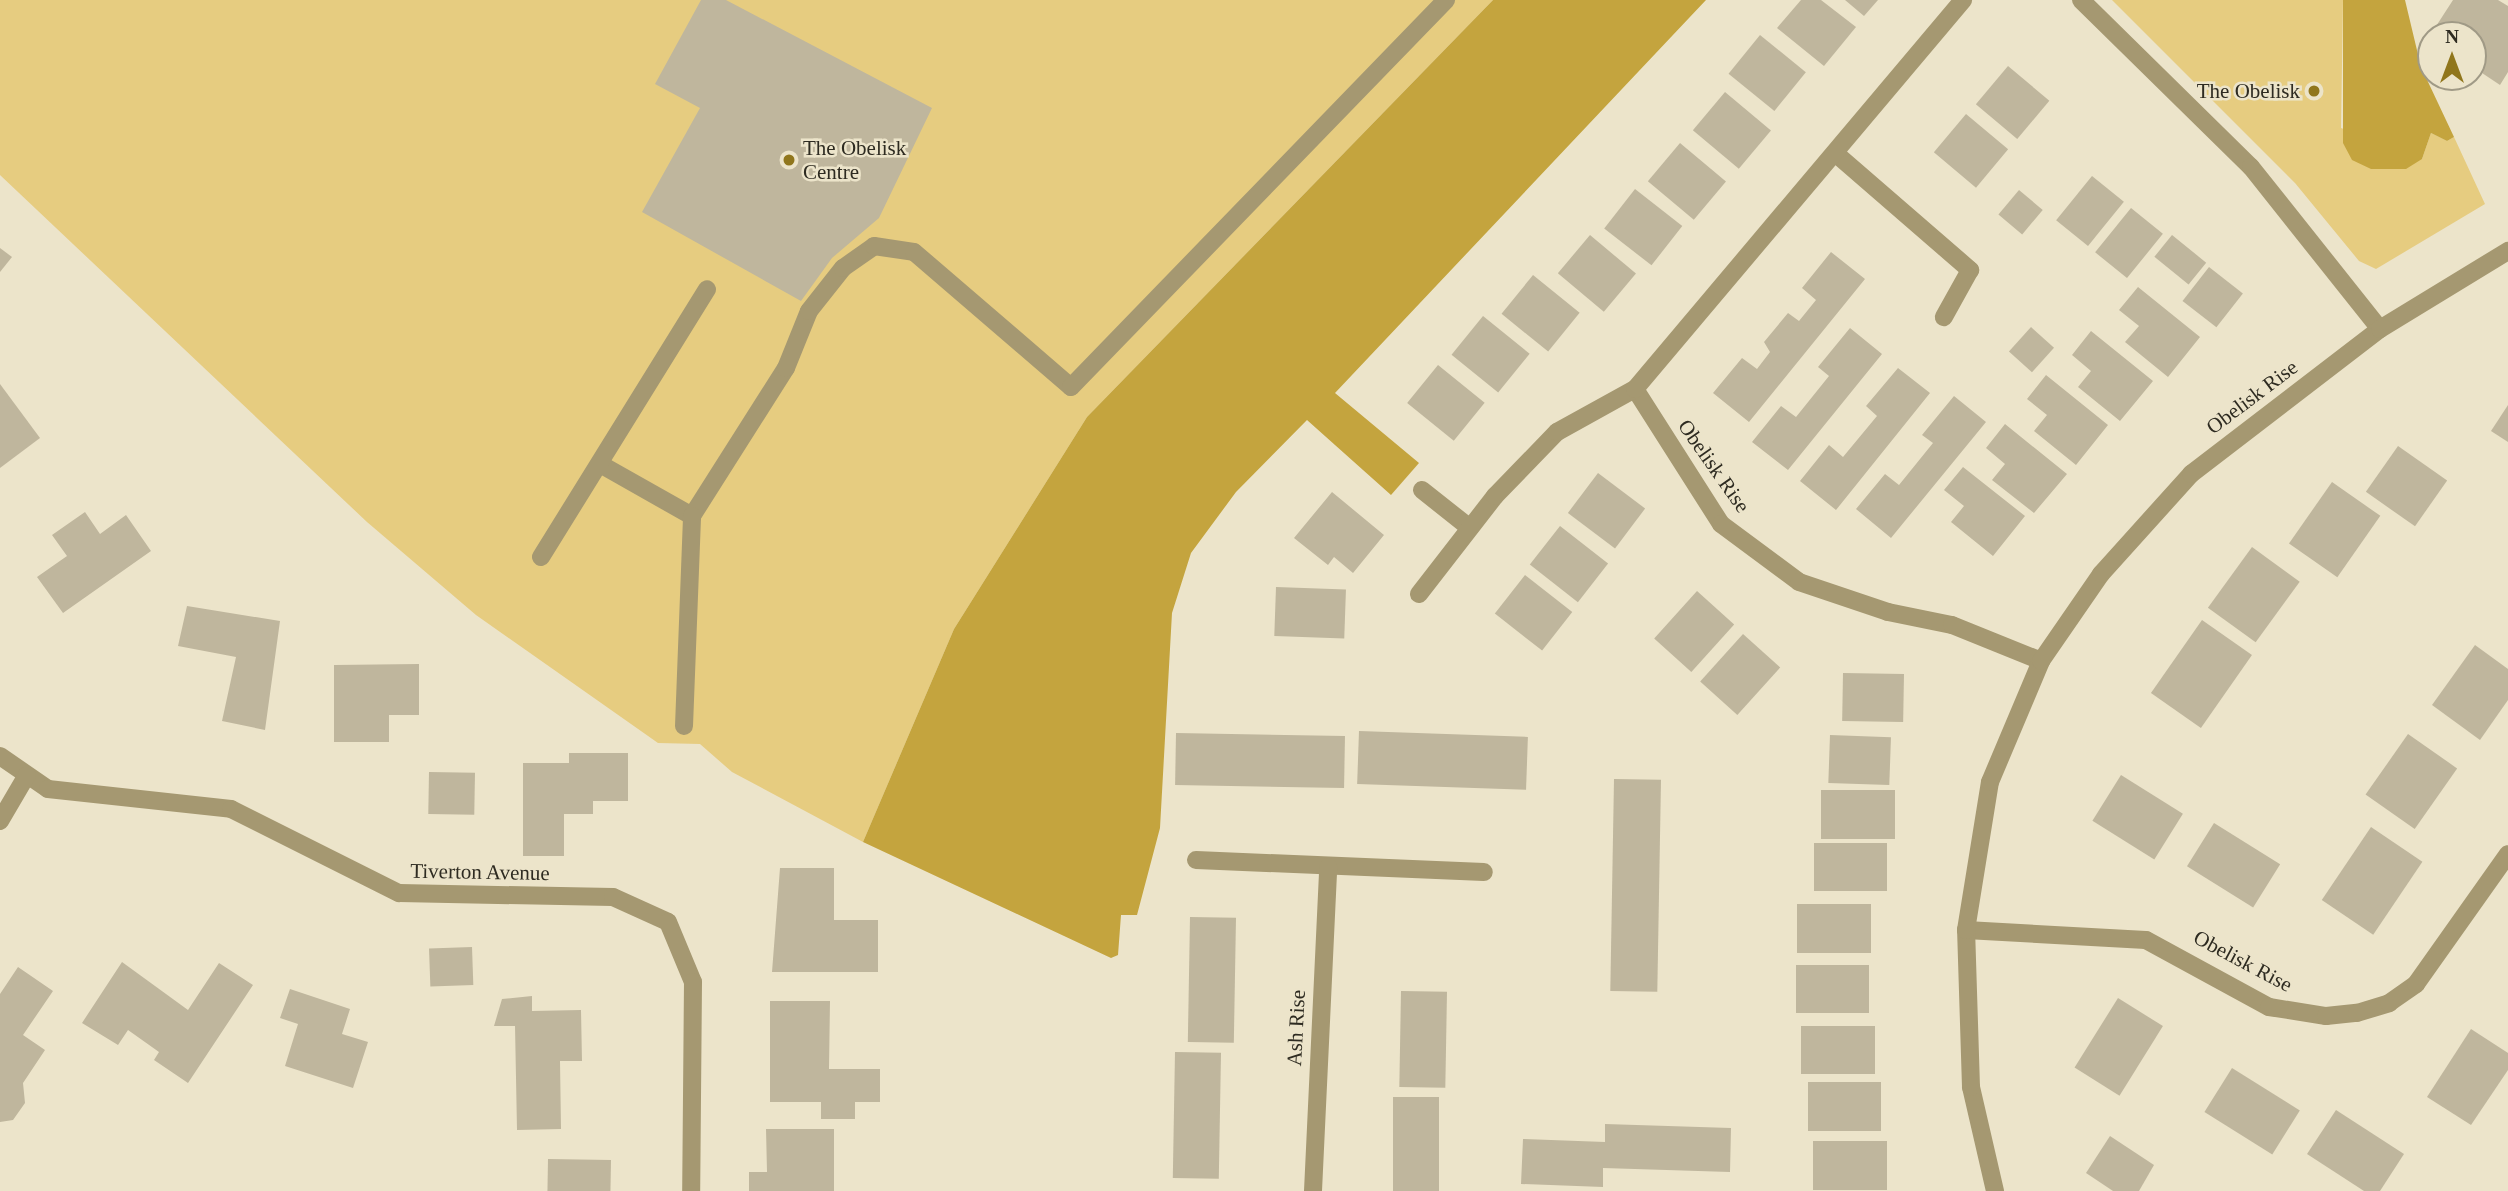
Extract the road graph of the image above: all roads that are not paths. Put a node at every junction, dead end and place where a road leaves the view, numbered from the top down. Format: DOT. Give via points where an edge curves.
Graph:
graph roads {
  1 [pos="1446,0"];
  2 [pos="1962,0"];
  3 [pos="2081,0"];
  4 [pos="1835,153"];
  5 [pos="2508,251"];
  6 [pos="707,289"];
  7 [pos="1944,317"];
  8 [pos="2380,329"];
  9 [pos="1635,389"];
  10 [pos="600,464"];
  11 [pos="1422,489"];
  12 [pos="692,516"];
  13 [pos="1470,528"];
  14 [pos="541,557"];
  15 [pos="1419,594"];
  16 [pos="2041,661"];
  17 [pos="684,726"];
  18 [pos="0,756"];
  19 [pos="27,775"];
  20 [pos="0,821"];
  21 [pos="2508,853"];
  22 [pos="1196,860"];
  23 [pos="1328,867"];
  24 [pos="1484,872"];
  25 [pos="1966,930"];
  26 [pos="691,1191"];
  27 [pos="1313,1191"];
  28 [pos="1995,1191"];
  1 -- 12 [label="street" via="1071,387 914,252 874,246 844,268 809,311 786,368"];
  2 -- 4 [label="street"];
  3 -- 8 [label="street" via="2251,167"];
  4 -- 7 [label="street" via="1970,270"];
  4 -- 9 [label="street"];
  5 -- 8 [label="street, Obelisk Rise"];
  6 -- 10 [label="street"];
  8 -- 16 [label="street, Obelisk Rise" via="2231,440 2162,502 2101,574"];
  9 -- 13 [label="street" via="1557,432"];
  9 -- 16 [label="street, Obelisk Rise" via="1721,524 1800,582 1888,612 1952,625"];
  10 -- 12 [label="street"];
  10 -- 14 [label="street"];
  11 -- 13 [label="street"];
  12 -- 17 [label="street"];
  13 -- 15 [label="street"];
  16 -- 25 [label="street, Obelisk Rise" via="1990,782"];
  18 -- 19 [label="street, Tiverton Avenue"];
  19 -- 20 [label="street"];
  19 -- 26 [label="street, Tiverton Avenue" via="48,789 231,809 399,893 613,897 668,922 693,982"];
  21 -- 25 [label="street, Obelisk Rise" via="2416,984 2389,1003 2357,1013 2326,1016 2269,1007 2147,940"];
  22 -- 23 [label="street"];
  23 -- 24 [label="street"];
  23 -- 27 [label="street, Ash Rise"];
  25 -- 28 [label="street, Obelisk Rise" via="1971,1087"];
}
